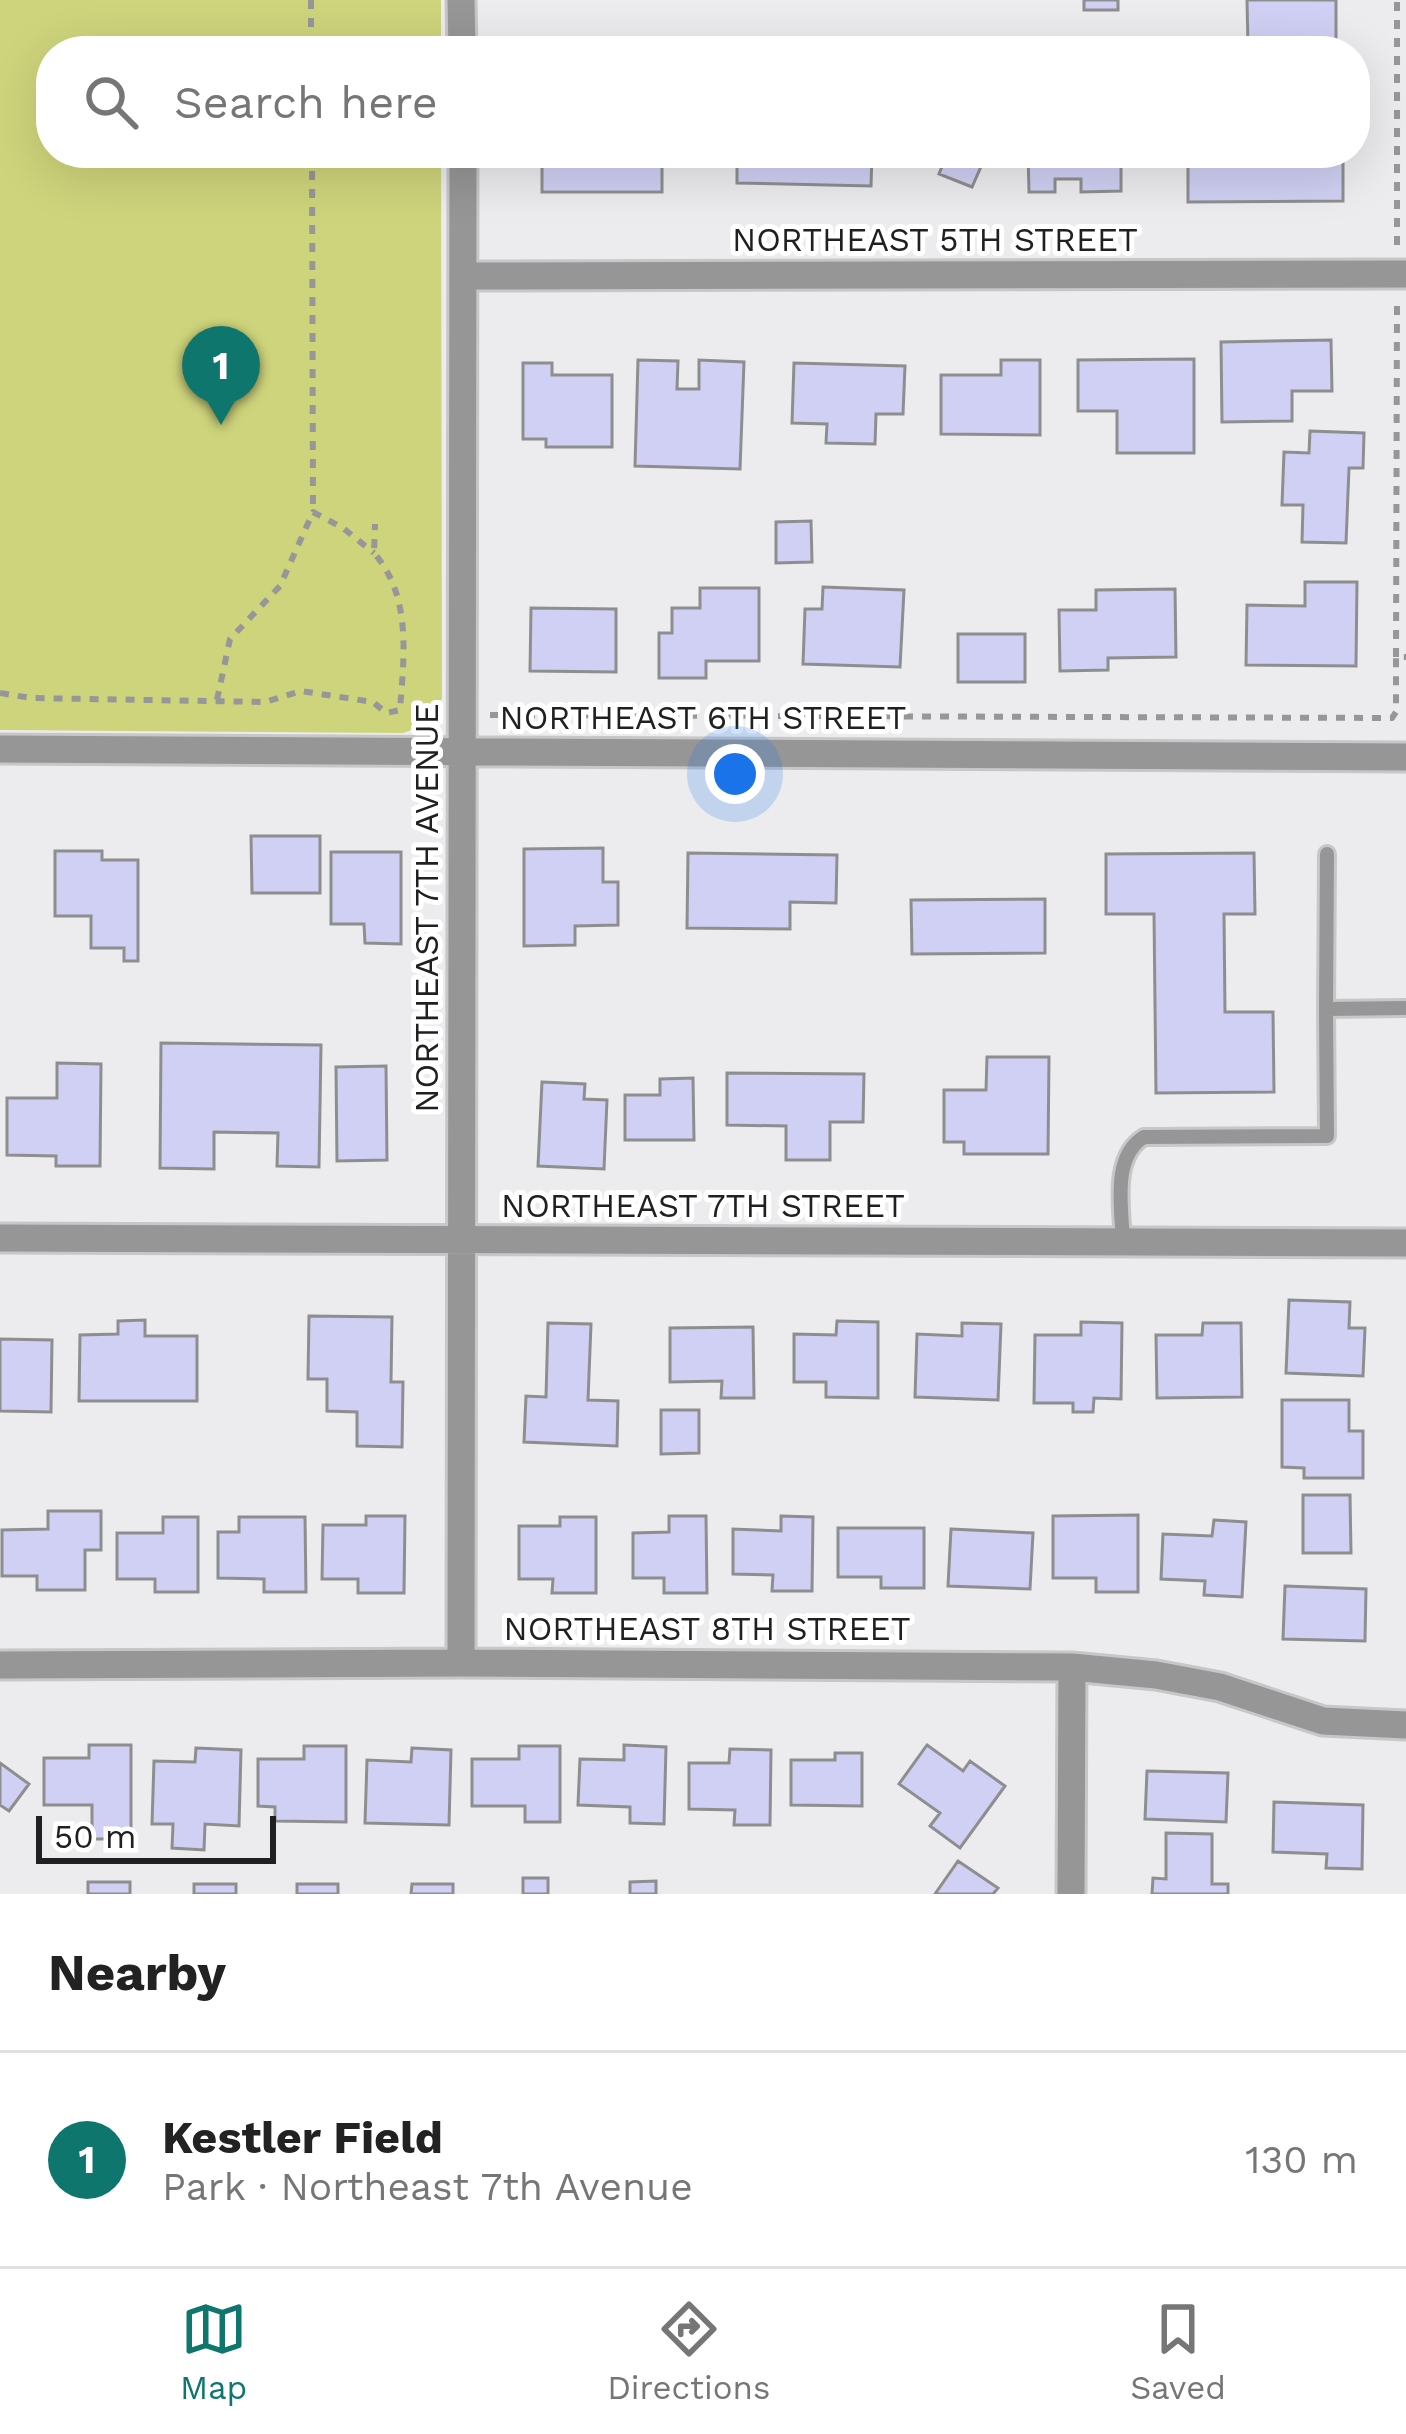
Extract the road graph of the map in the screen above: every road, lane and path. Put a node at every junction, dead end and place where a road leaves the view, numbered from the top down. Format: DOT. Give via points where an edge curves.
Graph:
graph roads {
  1 [pos="311,0"];
  2 [pos="461,0"];
  3 [pos="1397,0"];
  4 [pos="311,36"];
  5 [pos="462,36"];
  6 [pos="312,168"];
  7 [pos="463,168"];
  8 [pos="1401,274"];
  9 [pos="465,276"];
  10 [pos="313,512"];
  11 [pos="375,524"];
  12 [pos="374,553"];
  13 [pos="1396,657"];
  14 [pos="1406,657"];
  15 [pos="0,693"];
  16 [pos="217,701"];
  17 [pos="462,715"];
  18 [pos="0,749"];
  19 [pos="462,752"];
  20 [pos="1406,757"];
  21 [pos="1327,854"];
  22 [pos="1406,1008"];
  23 [pos="1326,1009"];
  24 [pos="0,1238"];
  25 [pos="462,1240"];
  26 [pos="1123,1243"];
  27 [pos="1406,1243"];
  28 [pos="461,1663"];
  29 [pos="0,1665"];
  30 [pos="1072,1667"];
  31 [pos="1406,1726"];
  32 [pos="1072,1894"];
  1 -- 4 [label="path"];
  2 -- 5 [label="street"];
  3 -- 8 [label="path"];
  6 -- 10 [label="path"];
  7 -- 9 [label="street, NORTHEAST 7TH AVENUE"];
  8 -- 9 [label="street, NORTHEAST 5TH STREET"];
  8 -- 13 [label="path"];
  9 -- 17 [label="street, NORTHEAST 7TH AVENUE"];
  10 -- 12 [label="path"];
  10 -- 16 [label="path" via="280,586 230,639"];
  11 -- 12 [label="path"];
  12 -- 16 [label="path" via="390,572 404,625 400,710 301,691 265,702"];
  13 -- 14 [label="path"];
  13 -- 17 [label="path" via="1392,718"];
  15 -- 16 [label="path"];
  17 -- 19 [label="street, NORTHEAST 7TH AVENUE"];
  18 -- 19 [label="street, NORTHEAST 6TH STREET"];
  19 -- 20 [label="street, NORTHEAST 6TH STREET"];
  19 -- 25 [label="street, NORTHEAST 7TH AVENUE"];
  21 -- 23 [label="lane"];
  22 -- 23 [label="lane"];
  23 -- 26 [label="lane" via="1327,1136 1137,1140 1123,1169"];
  24 -- 25 [label="street, NORTHEAST 7TH STREET"];
  25 -- 26 [label="street, NORTHEAST 7TH STREET"];
  25 -- 28 [label="street, NORTHEAST 7TH AVENUE"];
  26 -- 27 [label="street, NORTHEAST 7TH STREET"];
  28 -- 29 [label="street, NORTHEAST 8TH STREET"];
  28 -- 30 [label="street, NORTHEAST 8TH STREET"];
  30 -- 31 [label="street, NORTHEAST 8TH STREET" via="1220,1687 1323,1721"];
  30 -- 32 [label="street"];
}
